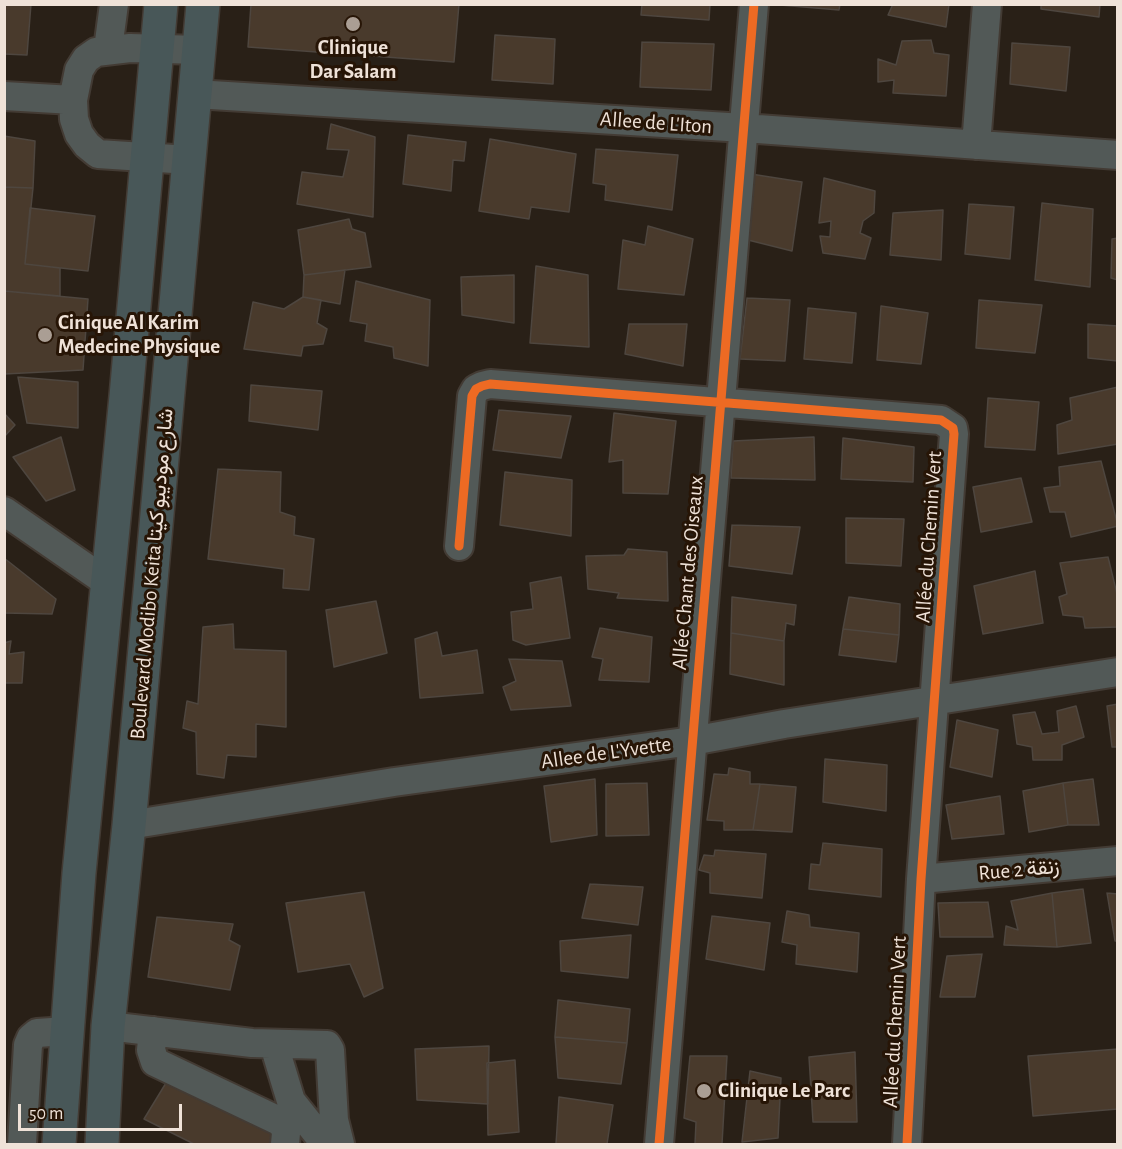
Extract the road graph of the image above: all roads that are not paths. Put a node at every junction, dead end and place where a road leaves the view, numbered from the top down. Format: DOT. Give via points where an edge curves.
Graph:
graph roads {
  1 [pos="114,4"];
  2 [pos="160,4"];
  3 [pos="203,4"];
  4 [pos="754,4"];
  5 [pos="987,4"];
  6 [pos="108,49"];
  7 [pos="155,49"];
  8 [pos="199,50"];
  9 [pos="195,94"];
  10 [pos="4,96"];
  11 [pos="73,100"];
  12 [pos="744,128"];
  13 [pos="976,145"];
  14 [pos="1118,155"];
  15 [pos="147,157"];
  16 [pos="189,160"];
  17 [pos="720,402"];
  18 [pos="4,511"];
  19 [pos="459,546"];
  20 [pos="108,583"];
  21 [pos="1118,672"];
  22 [pos="935,700"];
  23 [pos="692,741"];
  24 [pos="129,825"];
  25 [pos="1118,861"];
  26 [pos="921,879"];
  27 [pos="108,1026"];
  28 [pos="67,1031"];
  29 [pos="153,1031"];
  30 [pos="274,1045"];
  31 [pos="22,1144"];
  32 [pos="59,1144"];
  33 [pos="102,1144"];
  34 [pos="285,1144"];
  35 [pos="324,1144"];
  36 [pos="340,1144"];
  37 [pos="659,1144"];
  38 [pos="907,1144"];
  1 -- 6 [label="street"];
  2 -- 7 [label="main road, Boulevard Modibo Keita شارع موديبو كيتا"];
  3 -- 8 [label="main road, Boulevard Modibo Keita شارع موديبو كيتا"];
  4 -- 12 [label="street, Allée Chant des Oiseaux"];
  5 -- 13 [label="street"];
  6 -- 7 [label="street"];
  6 -- 11 [label="street" via="86,59"];
  7 -- 8 [label="street"];
  7 -- 15 [label="main road, Boulevard Modibo Keita شارع موديبو كيتا"];
  8 -- 9 [label="main road, Boulevard Modibo Keita شارع موديبو كيتا"];
  9 -- 12 [label="street, Allee de L'Iton"];
  9 -- 16 [label="main road, Boulevard Modibo Keita شارع موديبو كيتا"];
  10 -- 11 [label="street"];
  11 -- 15 [label="street" via="79,134 98,154"];
  12 -- 13 [label="street, Allee de L'Iton"];
  12 -- 17 [label="street, Allée Chant des Oiseaux"];
  13 -- 14 [label="street, Allee de L'Iton"];
  15 -- 16 [label="street"];
  15 -- 20 [label="main road, Boulevard Modibo Keita شارع موديبو كيتا"];
  16 -- 24 [label="main road, Boulevard Modibo Keita شارع موديبو كيتا"];
  17 -- 19 [label="street, Allée du Chemin Vert" via="482,386 472,396"];
  17 -- 22 [label="street, Allée du Chemin Vert" via="941,420 953,428"];
  17 -- 23 [label="street, Allée Chant des Oiseaux"];
  18 -- 20 [label="street"];
  20 -- 28 [label="main road, Boulevard Modibo Keita شارع موديبو كيتا"];
  21 -- 22 [label="street, Allee de L'Yvette"];
  22 -- 23 [label="street, Allee de L'Yvette"];
  22 -- 26 [label="street, Allée du Chemin Vert"];
  23 -- 24 [label="street, Allee de L'Yvette" via="394,782"];
  23 -- 37 [label="street, Allée Chant des Oiseaux"];
  24 -- 27 [label="main road, Boulevard Modibo Keita شارع موديبو كيتا"];
  25 -- 26 [label="street, Rue 2 زنقة"];
  26 -- 38 [label="street, Allée du Chemin Vert"];
  27 -- 29 [label="street"];
  27 -- 33 [label="main road, Boulevard Modibo Keita شارع موديبو كيتا"];
  28 -- 31 [label="street" via="37,1033 28,1045"];
  28 -- 32 [label="main road, Boulevard Modibo Keita شارع موديبو كيتا"];
  29 -- 30 [label="street"];
  29 -- 34 [label="street" via="150,1050 156,1062 279,1121 286,1133"];
  30 -- 35 [label="street" via="291,1101"];
  30 -- 36 [label="street" via="327,1045"];
}
